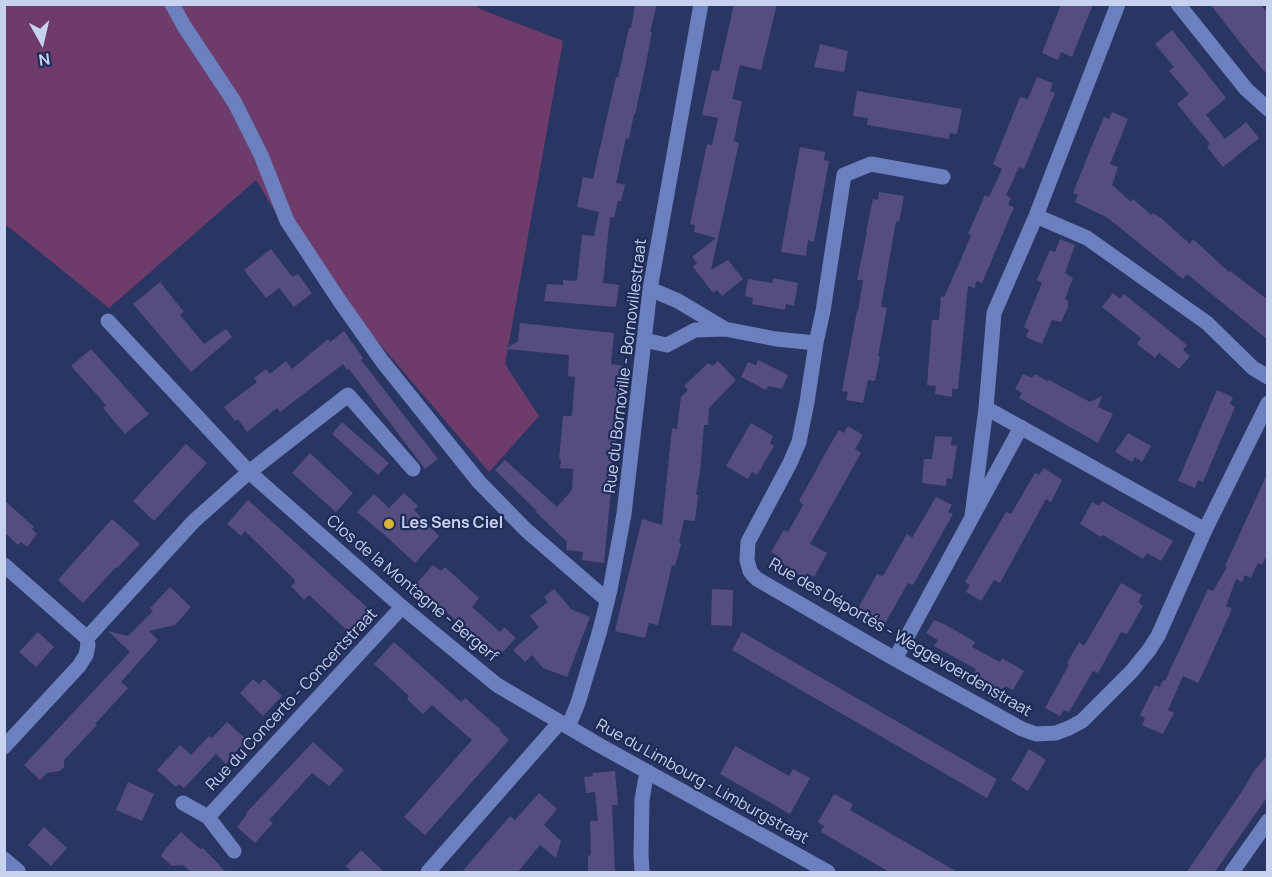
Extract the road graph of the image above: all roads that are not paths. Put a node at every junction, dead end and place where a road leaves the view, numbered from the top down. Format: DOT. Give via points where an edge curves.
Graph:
graph roads {
  1 [pos="172,4"];
  2 [pos="701,4"];
  3 [pos="1118,4"];
  4 [pos="1178,4"];
  5 [pos="1268,109"];
  6 [pos="943,177"];
  7 [pos="1036,216"];
  8 [pos="650,289"];
  9 [pos="108,321"];
  10 [pos="725,329"];
  11 [pos="644,340"];
  12 [pos="816,343"];
  13 [pos="1268,377"];
  14 [pos="1267,403"];
  15 [pos="986,408"];
  16 [pos="1020,427"];
  17 [pos="413,469"];
  18 [pos="249,472"];
  19 [pos="972,516"];
  20 [pos="1206,530"];
  21 [pos="4,565"];
  22 [pos="607,600"];
  23 [pos="402,607"];
  24 [pos="87,638"];
  25 [pos="895,658"];
  26 [pos="564,724"];
  27 [pos="4,747"];
  28 [pos="648,772"];
  29 [pos="183,803"];
  30 [pos="208,817"];
  31 [pos="1268,821"];
  32 [pos="234,851"];
  33 [pos="4,858"];
  34 [pos="18,872"];
  35 [pos="428,873"];
  36 [pos="642,873"];
  37 [pos="828,873"];
  38 [pos="1232,873"];
  1 -- 22 [label="street" via="236,103 287,221 382,361 479,482 526,530"];
  2 -- 8 [label="street, Rue du Bornoville - Bornovillestraat"];
  3 -- 7 [label="street"];
  4 -- 5 [label="street" via="1246,89"];
  6 -- 12 [label="street, Rue des Déportés - Weggevoerdenstraat" via="871,164 844,175"];
  7 -- 13 [label="street" via="1087,238 1207,323 1252,368"];
  7 -- 15 [label="street" via="994,313"];
  8 -- 10 [label="street"];
  8 -- 11 [label="street, Rue du Bornoville - Bornovillestraat"];
  9 -- 18 [label="street, Clos de la Montagne - Bergerf"];
  10 -- 11 [label="street" via="695,330 667,345"];
  10 -- 12 [label="street"];
  11 -- 22 [label="street, Rue du Bornoville - Bornovillestraat" via="628,493"];
  12 -- 25 [label="street, Rue des Déportés - Weggevoerdenstraat" via="799,442 748,542 748,566 757,579"];
  14 -- 20 [label="street, Rue des Déportés - Weggevoerdenstraat"];
  15 -- 16 [label="street"];
  15 -- 19 [label="street"];
  16 -- 19 [label="street"];
  16 -- 20 [label="street"];
  17 -- 18 [label="street" via="348,395"];
  18 -- 23 [label="street, Clos de la Montagne - Bergerf"];
  18 -- 24 [label="street" via="202,514"];
  19 -- 25 [label="street"];
  20 -- 25 [label="street, Rue des Déportés - Weggevoerdenstraat" via="1149,650 1088,716 1063,731 1030,732"];
  21 -- 24 [label="street"];
  22 -- 26 [label="street, Rue du Bornoville - Bornovillestraat" via="578,703"];
  23 -- 26 [label="street, Clos de la Montagne - Bergerf" via="497,684"];
  23 -- 30 [label="street, Rue du Concerto - Concertstraat"];
  24 -- 27 [label="street" via="86,655 79,666"];
  26 -- 28 [label="street, Rue du Limbourg - Limburgstraat"];
  26 -- 35 [label="street, Rue du Bornoville - Bornovillestraat"];
  28 -- 36 [label="street" via="642,800"];
  28 -- 37 [label="street, Rue du Limbourg - Limburgstraat"];
  29 -- 30 [label="street, Rue du Concerto - Concertstraat"];
  30 -- 32 [label="street, Rue du Concerto - Concertstraat"];
  31 -- 38 [label="street"];
  33 -- 34 [label="street"];
}
